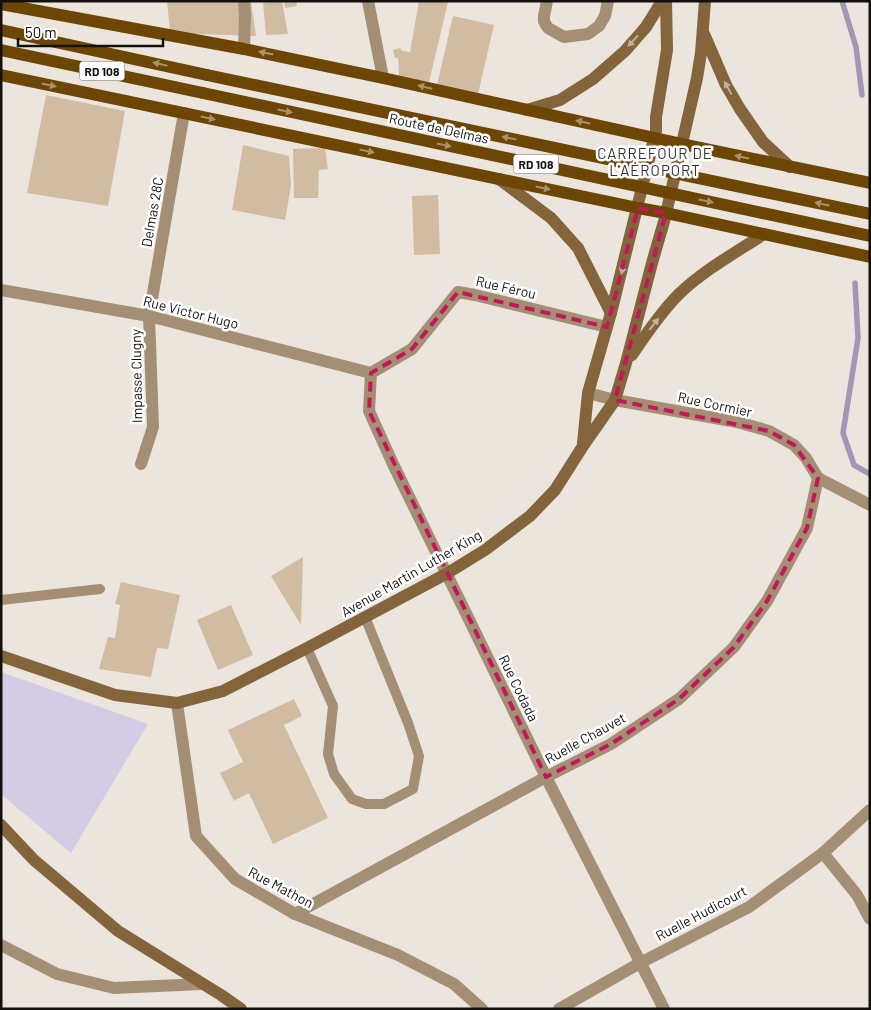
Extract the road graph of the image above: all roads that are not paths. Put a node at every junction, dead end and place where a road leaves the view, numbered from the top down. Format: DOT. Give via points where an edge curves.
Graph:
graph roads {
  1 [pos="244,1"];
  2 [pos="368,1"];
  3 [pos="547,1"];
  4 [pos="608,1"];
  5 [pos="662,1"];
  6 [pos="666,1"];
  7 [pos="705,1"];
  8 [pos="1,4"];
  9 [pos="1,30"];
  10 [pos="703,32"];
  11 [pos="244,49"];
  12 [pos="1,50"];
  13 [pos="1,75"];
  14 [pos="383,78"];
  15 [pos="527,110"];
  16 [pos="184,113"];
  17 [pos="654,138"];
  18 [pos="682,144"];
  19 [pos="790,166"];
  20 [pos="499,179"];
  21 [pos="870,183"];
  22 [pos="666,213"];
  23 [pos="636,214"];
  24 [pos="870,214"];
  25 [pos="764,234"];
  26 [pos="870,236"];
  27 [pos="870,257"];
  28 [pos="1,290"];
  29 [pos="611,313"];
  30 [pos="149,316"];
  31 [pos="607,327"];
  32 [pos="626,364"];
  33 [pos="371,373"];
  34 [pos="588,393"];
  35 [pos="615,400"];
  36 [pos="583,446"];
  37 [pos="142,464"];
  38 [pos="818,478"];
  39 [pos="870,505"];
  40 [pos="446,574"];
  41 [pos="100,589"];
  42 [pos="1,600"];
  43 [pos="365,617"];
  44 [pos="307,648"];
  45 [pos="1,656"];
  46 [pos="176,703"];
  47 [pos="546,777"];
  48 [pos="870,810"];
  49 [pos="1,825"];
  50 [pos="823,853"];
  51 [pos="295,914"];
  52 [pos="870,919"];
  53 [pos="2,947"];
  54 [pos="640,963"];
  55 [pos="202,984"];
  56 [pos="241,1009"];
  57 [pos="482,1009"];
  58 [pos="560,1009"];
  59 [pos="664,1009"];
  1 -- 11 [label="street"];
  2 -- 14 [label="street"];
  3 -- 4 [label="street" via="546,25 564,37 588,34 599,26"];
  5 -- 15 [label="main road, one-way" via="646,27 593,79 560,100"];
  6 -- 17 [label="main road, Avenue Martin Luther King" via="667,50"];
  7 -- 10 [label="main road"];
  8 -- 11 [label="main road"];
  24 -- 9 [label="main road, Route de Delmas / RD 108, one-way, bridge"];
  10 -- 18 [label="main road" via="697,78"];
  19 -- 10 [label="main road, one-way" via="763,142 740,109"];
  14 -- 11 [label="main road, one-way"];
  12 -- 26 [label="main road, Route de Delmas / RD 108, one-way, bridge"];
  13 -- 16 [label="main road, one-way"];
  15 -- 14 [label="main road, one-way"];
  17 -- 15 [label="main road, one-way"];
  16 -- 20 [label="main road, one-way"];
  16 -- 30 [label="street, Delmas 28C"];
  17 -- 18 [label="main road"];
  17 -- 23 [label="main road, Avenue Martin Luther King"];
  19 -- 18 [label="main road, one-way"];
  18 -- 22 [label="main road"];
  19 -- 21 [label="main road"];
  20 -- 23 [label="main road, one-way"];
  20 -- 29 [label="main road" via="551,218 578,248"];
  22 -- 23 [label="main road"];
  22 -- 25 [label="main road"];
  22 -- 32 [label="main road"];
  23 -- 29 [label="main road, Avenue Martin Luther King, one-way"];
  25 -- 27 [label="main road"];
  32 -- 25 [label="main road, one-way" via="678,295"];
  28 -- 30 [label="street, Rue Victor Hugo"];
  29 -- 31 [label="main road, Avenue Martin Luther King"];
  30 -- 33 [label="street, Rue Victor Hugo"];
  30 -- 37 [label="street, Impasse Clugny" via="153,427"];
  31 -- 33 [label="street, Rue Férou" via="458,292 412,349"];
  31 -- 34 [label="main road, Avenue Martin Luther King"];
  32 -- 35 [label="main road"];
  33 -- 40 [label="street, Rue Codada" via="369,411"];
  34 -- 35 [label="street, Rue Cormier"];
  34 -- 36 [label="main road, Avenue Martin Luther King"];
  35 -- 36 [label="main road"];
  35 -- 38 [label="street, Rue Cormier" via="737,422 769,431 794,446"];
  36 -- 40 [label="main road, Avenue Martin Luther King" via="555,490 530,516"];
  38 -- 39 [label="street"];
  38 -- 47 [label="street, Ruelle Chauvet" via="806,528 767,601 734,647 679,700 611,744"];
  40 -- 43 [label="main road, Avenue Martin Luther King"];
  40 -- 47 [label="street, Rue Codada"];
  41 -- 42 [label="lane"];
  43 -- 44 [label="main road, Avenue Martin Luther King"];
  43 -- 44 [label="lane" via="419,756 413,789 384,804 366,804 352,799 334,774 328,754 333,706"];
  44 -- 46 [label="main road, Avenue Martin Luther King" via="223,691"];
  45 -- 46 [label="main road, Avenue Martin Luther King" via="114,695"];
  46 -- 51 [label="street, Rue Mathon" via="196,836 235,879"];
  47 -- 51 [label="street, Ruelle Chauvet"];
  47 -- 54 [label="street, Rue Codada"];
  48 -- 50 [label="street, Ruelle Hudicourt"];
  49 -- 55 [label="main road" via="34,860 118,931"];
  50 -- 52 [label="street" via="857,895"];
  50 -- 54 [label="street, Ruelle Hudicourt" via="749,907"];
  51 -- 57 [label="street, Rue Mathon" via="398,955 454,984"];
  53 -- 55 [label="street" via="56,974 114,988"];
  54 -- 58 [label="street, Ruelle Hudicourt"];
  54 -- 59 [label="street, Rue Codada"];
  55 -- 56 [label="main road"];
}
